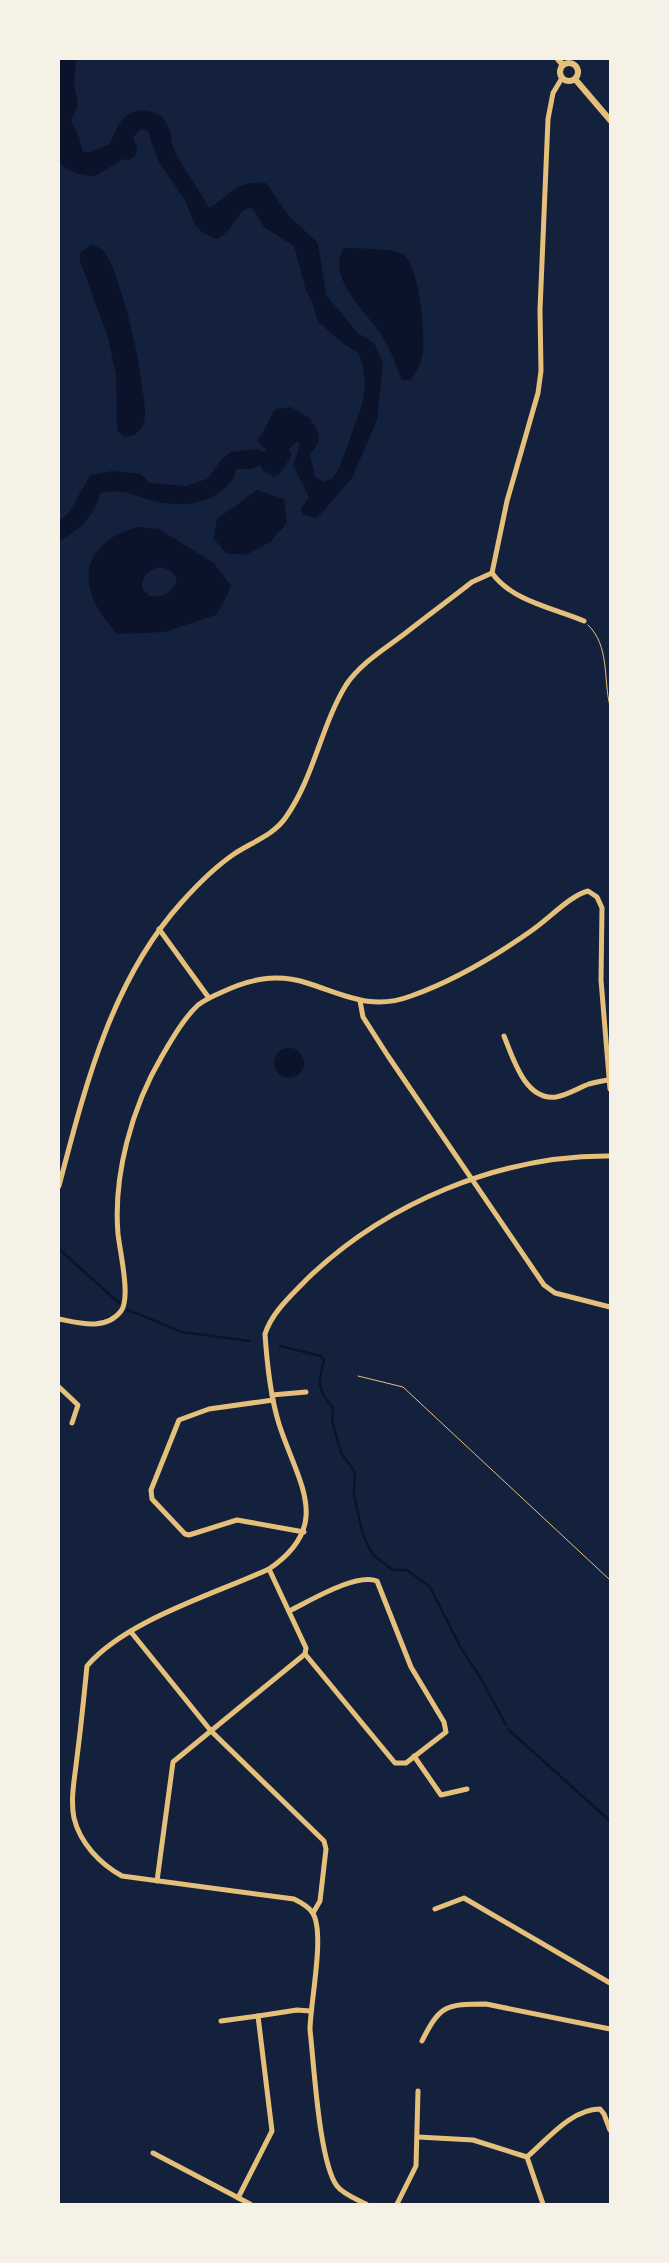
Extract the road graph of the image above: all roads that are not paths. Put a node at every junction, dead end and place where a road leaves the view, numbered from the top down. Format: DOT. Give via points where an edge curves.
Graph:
graph roads {
  1 [pos="558,59"];
  2 [pos="564,65"];
  3 [pos="562,78"];
  4 [pos="575,79"];
  5 [pos="610,120"];
  6 [pos="492,573"];
  7 [pos="584,621"];
  8 [pos="159,929"];
  9 [pos="209,998"];
  10 [pos="360,1001"];
  11 [pos="504,1036"];
  12 [pos="608,1080"];
  13 [pos="610,1089"];
  14 [pos="610,1156"];
  15 [pos="473,1179"];
  16 [pos="59,1186"];
  17 [pos="610,1307"];
  18 [pos="59,1319"];
  19 [pos="59,1387"];
  20 [pos="306,1392"];
  21 [pos="272,1398"];
  22 [pos="72,1423"];
  23 [pos="304,1532"];
  24 [pos="269,1569"];
  25 [pos="289,1611"];
  26 [pos="131,1632"];
  27 [pos="305,1654"];
  28 [pos="211,1731"];
  29 [pos="414,1756"];
  30 [pos="467,1789"];
  31 [pos="157,1881"];
  32 [pos="435,1909"];
  33 [pos="313,1913"];
  34 [pos="610,1983"];
  35 [pos="310,2011"];
  36 [pos="258,2016"];
  37 [pos="221,2021"];
  38 [pos="610,2029"];
  39 [pos="422,2041"];
  40 [pos="418,2091"];
  41 [pos="610,2130"];
  42 [pos="418,2137"];
  43 [pos="153,2153"];
  44 [pos="527,2157"];
  45 [pos="238,2198"];
  46 [pos="250,2204"];
  47 [pos="366,2204"];
  48 [pos="397,2204"];
  49 [pos="543,2204"];
  1 -- 2 [label="street"];
  2 -- 3 [label="street" via="560,73"];
  2 -- 4 [label="street" via="575,66 578,74"];
  3 -- 4 [label="street"];
  3 -- 6 [label="street" via="552,93 547,129 540,310 542,371 507,501"];
  4 -- 5 [label="street"];
  6 -- 7 [label="street" via="500,585 520,597"];
  6 -- 8 [label="street" via="472,582 368,661 347,684 334,708 286,817 274,830 233,854 211,872"];
  8 -- 9 [label="street"];
  8 -- 16 [label="street" via="131,974 108,1025"];
  9 -- 10 [label="street" via="246,982 268,977 288,978"];
  9 -- 18 [label="street" via="198,1006 161,1057 133,1122 120,1178 117,1211 125,1292 122,1310 112,1320 102,1323"];
  10 -- 12 [label="street" via="393,1001 426,990 506,948 580,893 588,891 602,908 601,980"];
  10 -- 15 [label="street" via="362,1016"];
  11 -- 12 [label="street" via="519,1071 538,1093 555,1097"];
  12 -- 13 [label="street"];
  14 -- 15 [label="street" via="542,1163"];
  15 -- 17 [label="street" via="544,1285 556,1293"];
  15 -- 21 [label="street" via="389,1217 361,1235 294,1293 271,1319 265,1334"];
  19 -- 22 [label="street" via="78,1405"];
  20 -- 21 [label="street"];
  21 -- 23 [label="street" via="304,1492 307,1512"];
  21 -- 23 [label="street" via="208,1409 179,1420 151,1490 152,1499 189,1536 237,1520"];
  23 -- 24 [label="street" via="295,1548"];
  24 -- 25 [label="street"];
  24 -- 26 [label="street" via="188,1603"];
  25 -- 27 [label="street" via="306,1648"];
  25 -- 29 [label="street" via="335,1588 368,1578 376,1581 411,1667 444,1722 446,1732"];
  26 -- 28 [label="street"];
  26 -- 31 [label="street" via="98,1653 87,1666 73,1793 74,1817 82,1838 109,1869 122,1876"];
  27 -- 28 [label="street"];
  27 -- 29 [label="street" via="395,1763 406,1763"];
  28 -- 31 [label="street" via="173,1762"];
  28 -- 33 [label="street" via="324,1841 326,1849 320,1901"];
  29 -- 30 [label="street" via="441,1795"];
  31 -- 33 [label="street" via="294,1899"];
  32 -- 34 [label="street" via="464,1898"];
  33 -- 35 [label="street" via="319,1941"];
  35 -- 36 [label="street"];
  35 -- 47 [label="street" via="316,2091 330,2172 337,2186"];
  36 -- 37 [label="street"];
  36 -- 45 [label="street" via="272,2130"];
  38 -- 39 [label="street" via="486,2004 466,2004 449,2006 442,2011 431,2022"];
  40 -- 42 [label="street"];
  41 -- 44 [label="street" via="600,2109 592,2109 572,2118"];
  42 -- 44 [label="street" via="473,2140"];
  42 -- 48 [label="street" via="416,2166"];
  43 -- 45 [label="street"];
  44 -- 49 [label="street"];
  45 -- 46 [label="street"];
}
